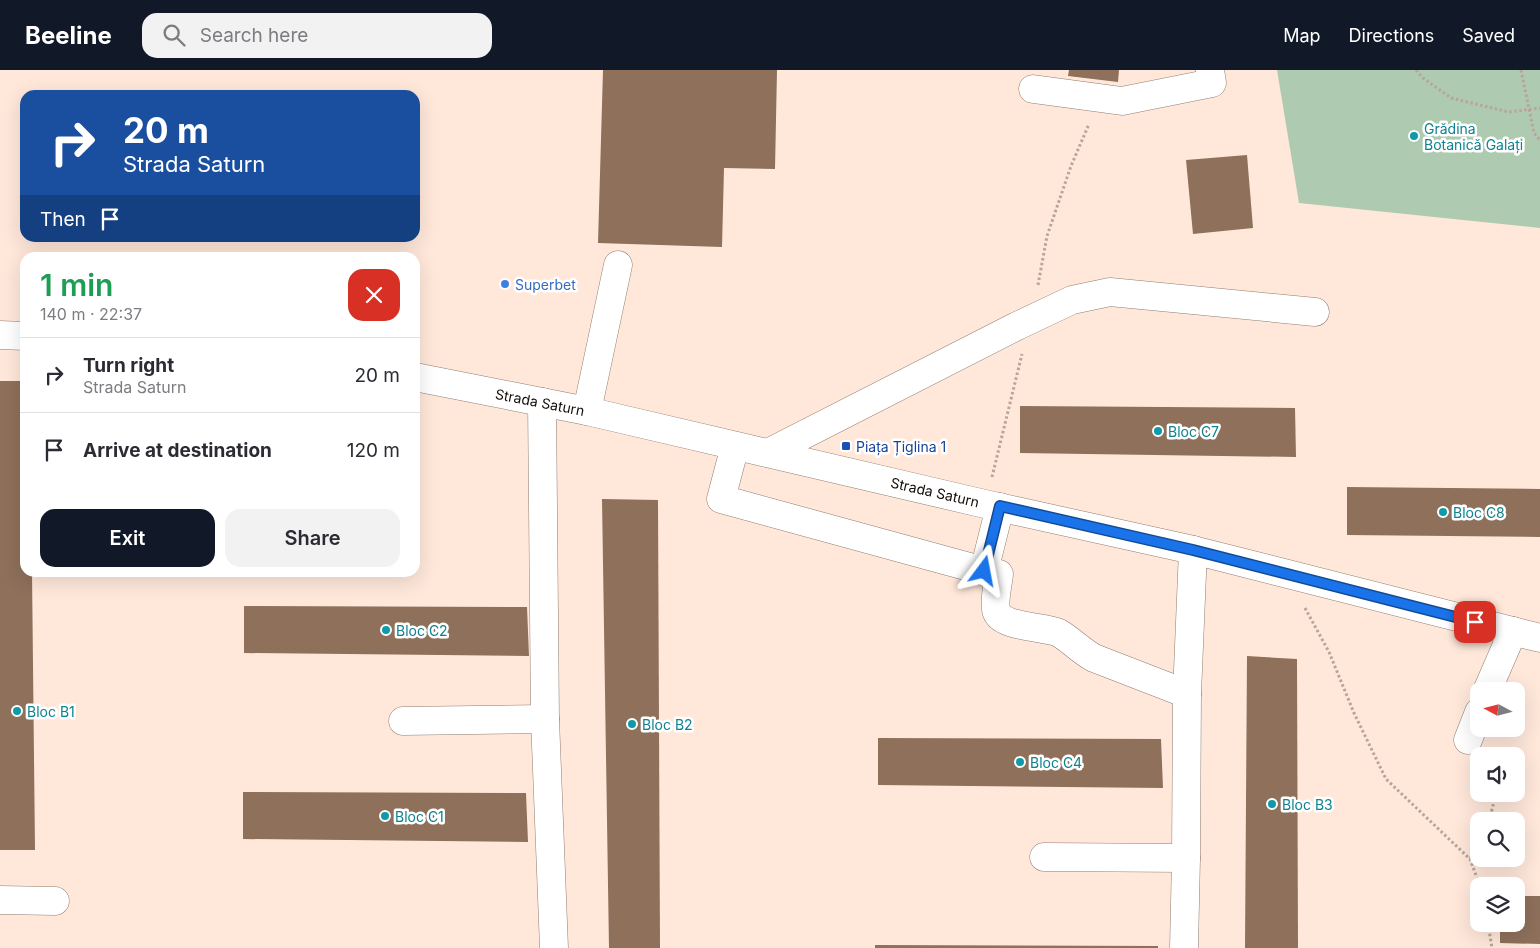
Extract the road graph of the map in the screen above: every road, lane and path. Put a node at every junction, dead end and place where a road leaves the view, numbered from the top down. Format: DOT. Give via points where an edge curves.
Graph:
graph roads {
  1 [pos="1210,70"];
  2 [pos="1416,70"];
  3 [pos="1521,70"];
  4 [pos="1033,89"];
  5 [pos="1540,108"];
  6 [pos="1530,109"];
  7 [pos="1540,140"];
  8 [pos="618,265"];
  9 [pos="1315,312"];
  10 [pos="0,335"];
  11 [pos="20,336"];
  12 [pos="420,378"];
  13 [pos="542,402"];
  14 [pos="587,411"];
  15 [pos="735,446"];
  16 [pos="768,454"];
  17 [pos="1000,506"];
  18 [pos="1193,550"];
  19 [pos="984,571"];
  20 [pos="1286,573"];
  21 [pos="1513,631"];
  22 [pos="1540,638"];
  23 [pos="1491,682"];
  24 [pos="1186,694"];
  25 [pos="545,719"];
  26 [pos="403,721"];
  27 [pos="1470,735"];
  28 [pos="1468,740"];
  29 [pos="1044,857"];
  30 [pos="1186,858"];
  31 [pos="1470,859"];
  32 [pos="0,900"];
  33 [pos="55,901"];
  34 [pos="1489,932"];
  35 [pos="554,948"];
  36 [pos="1184,948"];
  37 [pos="1492,948"];
  1 -- 4 [label="street" via="1212,83 1122,101"];
  2 -- 6 [label="path" via="1450,98 1509,112"];
  3 -- 6 [label="path"];
  5 -- 6 [label="path"];
  6 -- 7 [label="path" via="1534,133"];
  8 -- 14 [label="street"];
  9 -- 16 [label="street" via="1110,292 1072,300"];
  10 -- 11 [label="street"];
  12 -- 13 [label="street, Strada Saturn"];
  13 -- 14 [label="street, Strada Saturn"];
  13 -- 25 [label="street"];
  14 -- 15 [label="street, Strada Saturn"];
  15 -- 16 [label="street, Strada Saturn"];
  15 -- 19 [label="street" via="721,499"];
  16 -- 17 [label="street, Strada Saturn"];
  17 -- 18 [label="street, Strada Saturn"];
  17 -- 19 [label="street"];
  18 -- 20 [label="street, Strada Saturn"];
  18 -- 24 [label="street"];
  19 -- 24 [label="street" via="999,574 995,609 998,616 1008,622 1058,632 1094,658"];
  20 -- 21 [label="street, Strada Saturn"];
  20 -- 31 [label="path" via="1329,652 1386,779"];
  21 -- 22 [label="street, Strada Saturn"];
  21 -- 23 [label="street"];
  24 -- 30 [label="street"];
  25 -- 26 [label="street"];
  25 -- 35 [label="street"];
  27 -- 28 [label="street"];
  29 -- 30 [label="street"];
  30 -- 36 [label="street"];
  32 -- 33 [label="street"];
  34 -- 37 [label="path"];
}
